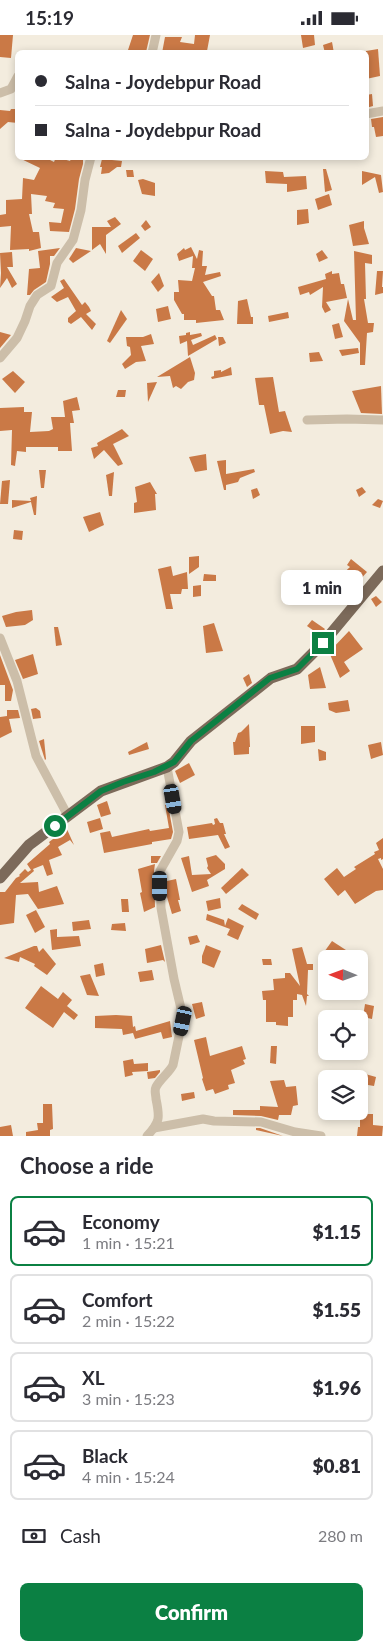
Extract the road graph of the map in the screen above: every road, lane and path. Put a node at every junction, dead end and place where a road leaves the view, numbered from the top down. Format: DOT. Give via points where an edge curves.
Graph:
graph roads {
  1 [pos="156,35"];
  2 [pos="153,50"];
  3 [pos="15,82"];
  4 [pos="0,93"];
  5 [pos="383,111"];
  6 [pos="369,113"];
  7 [pos="90,160"];
  8 [pos="0,358"];
  9 [pos="308,419"];
  10 [pos="383,420"];
  11 [pos="383,571"];
  12 [pos="0,638"];
  13 [pos="167,767"];
  14 [pos="68,816"];
  15 [pos="0,877"];
  16 [pos="154,1128"];
  17 [pos="147,1136"];
  18 [pos="322,1136"];
  1 -- 2 [label="street"];
  3 -- 4 [label="street" via="11,89"];
  5 -- 6 [label="street"];
  7 -- 8 [label="street" via="73,239 57,263 51,287 37,295 16,338"];
  9 -- 10 [label="street"];
  11 -- 13 [label="main road" via="297,669 270,678 191,741"];
  12 -- 14 [label="street" via="17,681 36,757"];
  13 -- 14 [label="main road" via="101,791"];
  13 -- 16 [label="street" via="179,832 160,871 161,901 183,1021 173,1065 156,1087 159,1118"];
  14 -- 15 [label="main road" via="29,845"];
  16 -- 17 [label="street"];
  16 -- 18 [label="street" via="203,1119 260,1122"];
}
